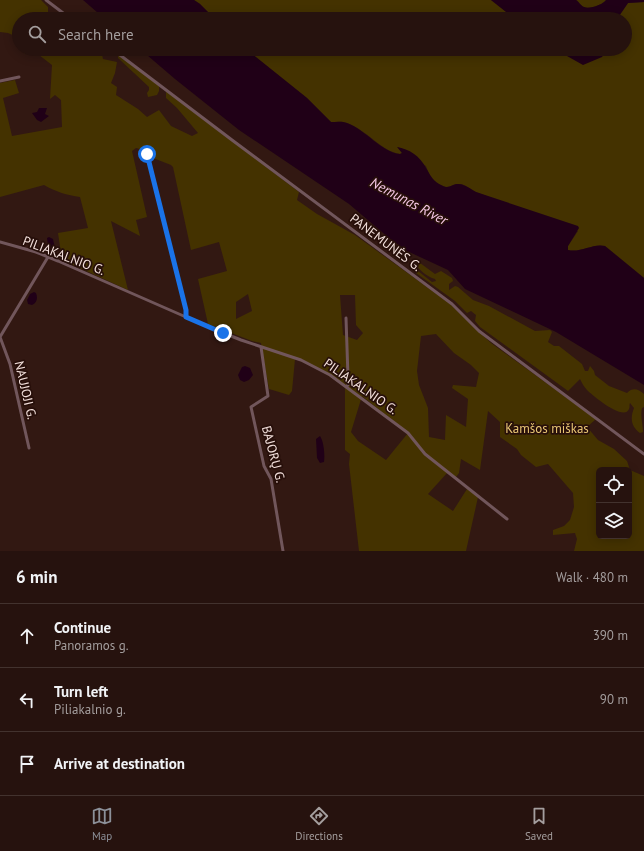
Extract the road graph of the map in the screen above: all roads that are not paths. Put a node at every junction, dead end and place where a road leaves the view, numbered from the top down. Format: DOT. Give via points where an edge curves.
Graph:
graph roads {
  1 [pos="46,0"];
  2 [pos="62,12"];
  3 [pos="121,56"];
  4 [pos="19,77"];
  5 [pos="0,81"];
  6 [pos="147,154"];
  7 [pos="0,242"];
  8 [pos="48,257"];
  9 [pos="186,317"];
  10 [pos="346,318"];
  11 [pos="0,337"];
  12 [pos="261,347"];
  13 [pos="347,386"];
  14 [pos="29,448"];
  15 [pos="644,454"];
  16 [pos="507,519"];
  17 [pos="283,551"];
  1 -- 2 [label="street"];
  3 -- 15 [label="street, PANEMUNĖS G." via="446,299 479,330"];
  4 -- 5 [label="street"];
  6 -- 9 [label="street"];
  7 -- 8 [label="street, PILIAKALNIO G."];
  8 -- 9 [label="street, PILIAKALNIO G."];
  8 -- 11 [label="street"];
  9 -- 12 [label="street, PILIAKALNIO G."];
  10 -- 13 [label="street"];
  11 -- 14 [label="street, NAUJOJI G." via="10,364"];
  12 -- 13 [label="street, PILIAKALNIO G." via="315,366"];
  12 -- 17 [label="street, BAJORŲ G." via="268,396 251,407 264,466 271,479"];
  13 -- 16 [label="street, PILIAKALNIO G." via="408,433 425,454"];
}
